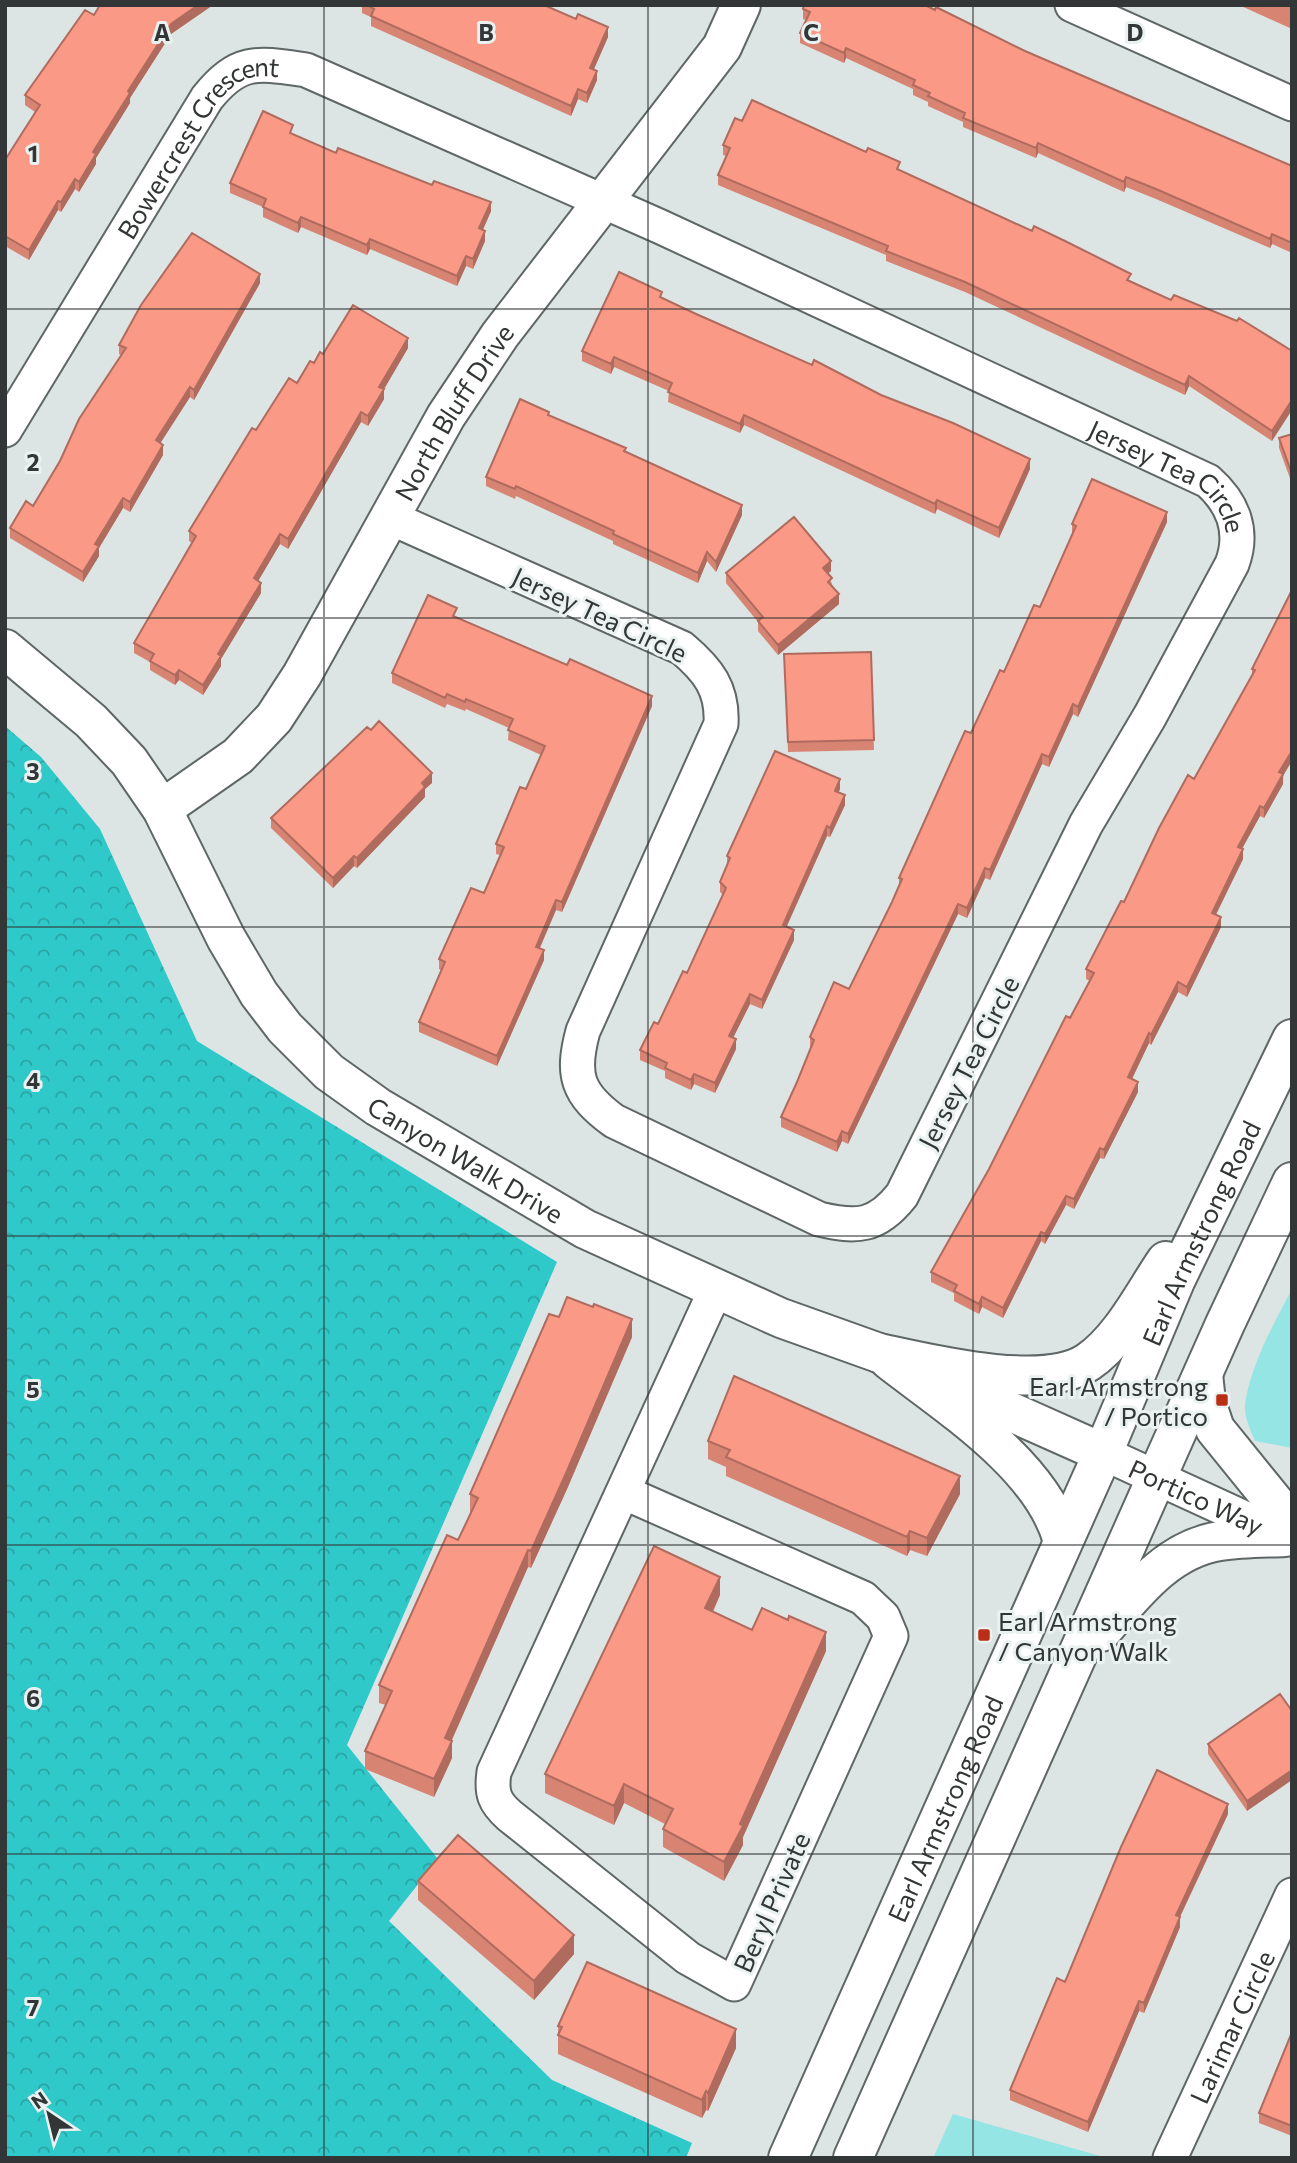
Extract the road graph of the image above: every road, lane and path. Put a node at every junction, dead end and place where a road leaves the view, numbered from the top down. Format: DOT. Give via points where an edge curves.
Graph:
graph roads {
  1 [pos="741,5"];
  2 [pos="1072,5"];
  3 [pos="1292,104"];
  4 [pos="605,203"];
  5 [pos="5,430"];
  6 [pos="391,518"];
  7 [pos="5,649"];
  8 [pos="162,809"];
  9 [pos="1292,1039"];
  10 [pos="1229,1170"];
  11 [pos="1292,1182"];
  12 [pos="716,1289"];
  13 [pos="879,1353"];
  14 [pos="1203,1374"];
  15 [pos="1103,1453"];
  16 [pos="1156,1479"];
  17 [pos="623,1492"];
  18 [pos="1289,1534"];
  19 [pos="1062,1538"];
  20 [pos="1075,1662"];
  21 [pos="1292,1895"];
  22 [pos="788,2158"];
  23 [pos="853,2158"];
  24 [pos="1170,2158"];
  1 -- 4 [label="main road, North Bluff Drive" via="722,47"];
  2 -- 3 [label="street"];
  4 -- 5 [label="street, Bowercrest Crescent" via="306,70 253,65 230,73 207,98"];
  4 -- 6 [label="main road, North Bluff Drive" via="492,346 446,416"];
  4 -- 6 [label="street, Jersey Tea Circle" via="1195,473 1219,491 1239,532 1232,564 1086,824 902,1195 878,1219 849,1226 820,1219 614,1121 592,1105 578,1079 575,1058 583,1031 721,724 718,687 682,648"];
  6 -- 8 [label="main road, North Bluff Drive" via="302,675 261,734 238,756"];
  7 -- 8 [label="main road, Canyon Walk Drive" via="111,740"];
  8 -- 12 [label="main road, Canyon Walk Drive" via="259,994 329,1072 378,1107 585,1229"];
  9 -- 10 [label="main road, Earl Armstrong Road"];
  10 -- 13 [label="main road" via="1116,1334 1090,1361 1049,1376 954,1370"];
  10 -- 15 [label="main road, Earl Armstrong Road" via="1176,1279"];
  11 -- 14 [label="main road"];
  12 -- 13 [label="main road, Canyon Walk Drive"];
  12 -- 17 [label="street, Beryl Private"];
  13 -- 15 [label="main road, Canyon Walk Drive"];
  13 -- 19 [label="main road" via="1017,1466 1041,1493"];
  14 -- 16 [label="main road"];
  14 -- 18 [label="main road" via="1215,1429"];
  15 -- 16 [label="street, Portico Way"];
  15 -- 19 [label="main road, Earl Armstrong Road"];
  16 -- 18 [label="street, Portico Way"];
  16 -- 20 [label="main road"];
  17 -- 17 [label="street, Beryl Private" via="494,1772 494,1799 688,1958 734,1984 891,1636 883,1617 863,1598"];
  18 -- 20 [label="main road" via="1217,1541 1172,1560 1144,1583"];
  19 -- 22 [label="main road, Earl Armstrong Road"];
  20 -- 23 [label="main road"];
  21 -- 24 [label="street, Larimar Circle"];
}
